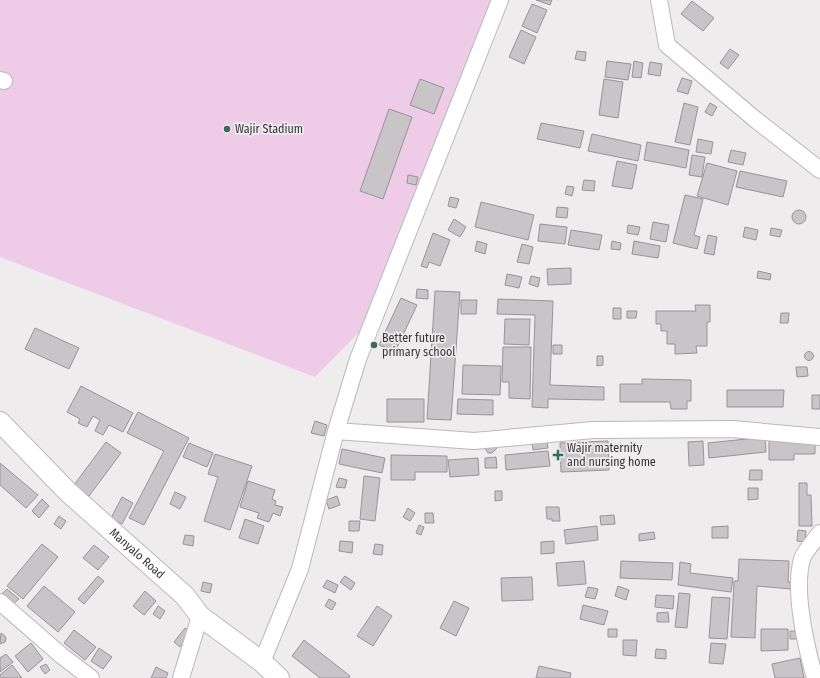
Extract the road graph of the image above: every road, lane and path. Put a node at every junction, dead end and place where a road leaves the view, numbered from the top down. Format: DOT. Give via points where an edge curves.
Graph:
graph roads {
  1 [pos="500,0"];
  2 [pos="659,0"];
  3 [pos="820,170"];
  4 [pos="0,422"];
  5 [pos="336,431"];
  6 [pos="820,437"];
  7 [pos="820,534"];
  8 [pos="0,602"];
  9 [pos="200,616"];
  10 [pos="262,662"];
  11 [pos="91,678"];
  12 [pos="181,678"];
  13 [pos="279,678"];
  14 [pos="815,678"];
  1 -- 5 [label="street" via="358,359"];
  2 -- 3 [label="street" via="667,45"];
  4 -- 9 [label="street, Manyalo Road" via="68,492 185,596"];
  5 -- 6 [label="street" via="474,441 601,430 733,429"];
  5 -- 10 [label="street" via="300,569"];
  7 -- 14 [label="street" via="802,558 799,588 807,652"];
  8 -- 11 [label="street"];
  9 -- 10 [label="street, Manyalo Road"];
  9 -- 12 [label="street"];
  10 -- 13 [label="street, Manyalo Road"];
}
